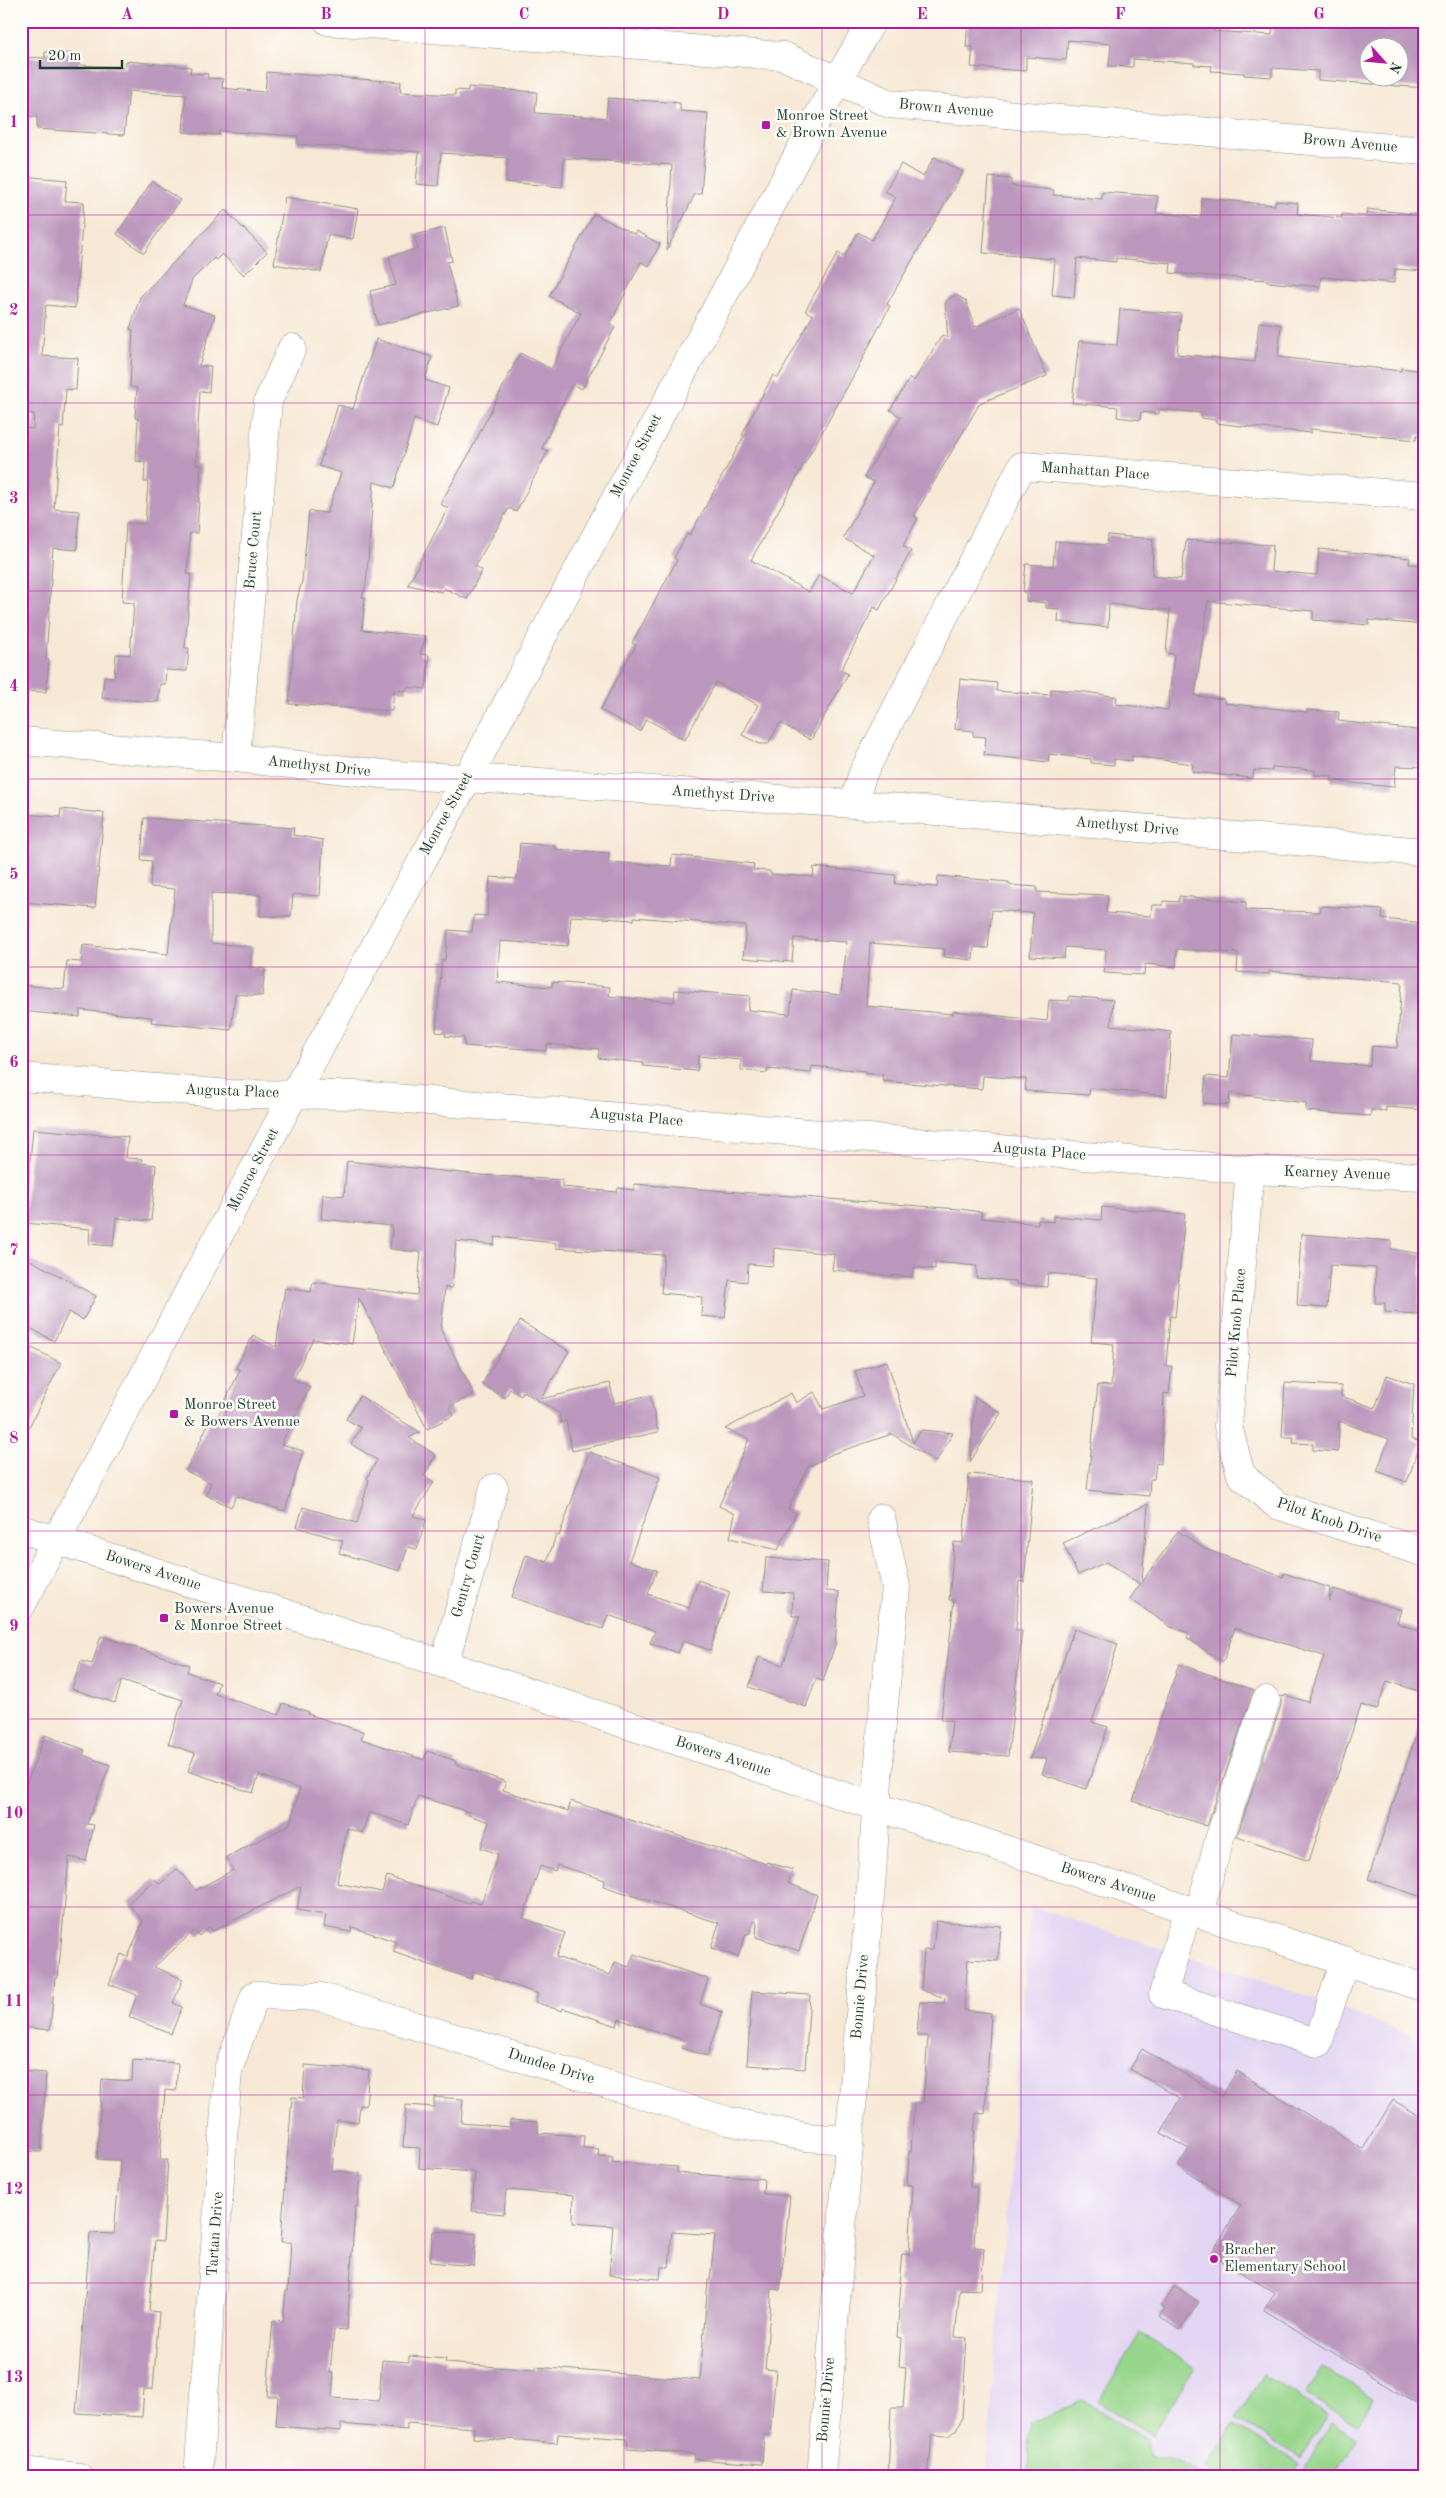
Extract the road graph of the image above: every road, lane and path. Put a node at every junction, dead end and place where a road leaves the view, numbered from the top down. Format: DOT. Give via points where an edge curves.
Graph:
graph roads {
  1 [pos="328,21"];
  2 [pos="872,21"];
  3 [pos="837,81"];
  4 [pos="1425,151"];
  5 [pos="292,348"];
  6 [pos="1425,496"];
  7 [pos="21,741"];
  8 [pos="236,758"];
  9 [pos="467,779"];
  10 [pos="853,804"];
  11 [pos="1425,852"];
  12 [pos="21,1077"];
  13 [pos="294,1094"];
  14 [pos="1250,1170"];
  15 [pos="1425,1177"];
  16 [pos="1241,1475"];
  17 [pos="494,1488"];
  18 [pos="881,1518"];
  19 [pos="21,1529"];
  20 [pos="57,1539"];
  21 [pos="1425,1553"];
  22 [pos="21,1606"];
  23 [pos="444,1664"];
  24 [pos="1266,1700"];
  25 [pos="875,1807"];
  26 [pos="1193,1911"];
  27 [pos="1345,1960"];
  28 [pos="1425,1988"];
  29 [pos="255,1995"];
  30 [pos="848,2140"];
  31 [pos="21,2471"];
  32 [pos="79,2477"];
  33 [pos="198,2477"];
  34 [pos="821,2477"];
  1 -- 3 [label="street, Brown Avenue" via="784,56"];
  2 -- 3 [label="street, Monroe Street"];
  3 -- 4 [label="street, Brown Avenue" via="890,104"];
  3 -- 9 [label="street, Monroe Street"];
  5 -- 8 [label="street, Bruce Court" via="268,401"];
  6 -- 10 [label="street, Manhattan Place" via="1022,466 864,773"];
  7 -- 8 [label="street, Amethyst Drive"];
  8 -- 9 [label="street, Amethyst Drive" via="392,775"];
  9 -- 10 [label="street, Amethyst Drive"];
  9 -- 13 [label="street, Monroe Street"];
  10 -- 11 [label="street, Amethyst Drive"];
  12 -- 13 [label="street, Augusta Place" via="230,1094"];
  13 -- 14 [label="street, Augusta Place" via="358,1095"];
  13 -- 20 [label="street, Monroe Street"];
  14 -- 15 [label="street, Kearney Avenue"];
  14 -- 16 [label="street, Pilot Knob Place" via="1228,1426"];
  16 -- 21 [label="street, Pilot Knob Drive" via="1277,1505"];
  17 -- 23 [label="street, Gentry Court"];
  18 -- 25 [label="street, Bonnie Drive" via="896,1587"];
  19 -- 20 [label="street, Bowers Avenue"];
  20 -- 22 [label="street, Monroe Street"];
  20 -- 23 [label="street, Bowers Avenue"];
  23 -- 25 [label="street, Bowers Avenue"];
  24 -- 26 [label="street"];
  25 -- 26 [label="street, Bowers Avenue"];
  25 -- 30 [label="street, Bonnie Drive"];
  26 -- 27 [label="street, Bowers Avenue"];
  26 -- 27 [label="street" via="1163,1994 1318,2043"];
  27 -- 28 [label="street, Bowers Avenue"];
  29 -- 30 [label="street, Dundee Drive" via="321,1997 728,2121 806,2137"];
  29 -- 33 [label="street, Tartan Drive" via="228,2070"];
  30 -- 34 [label="street, Bonnie Drive"];
  31 -- 32 [label="street"];
}
